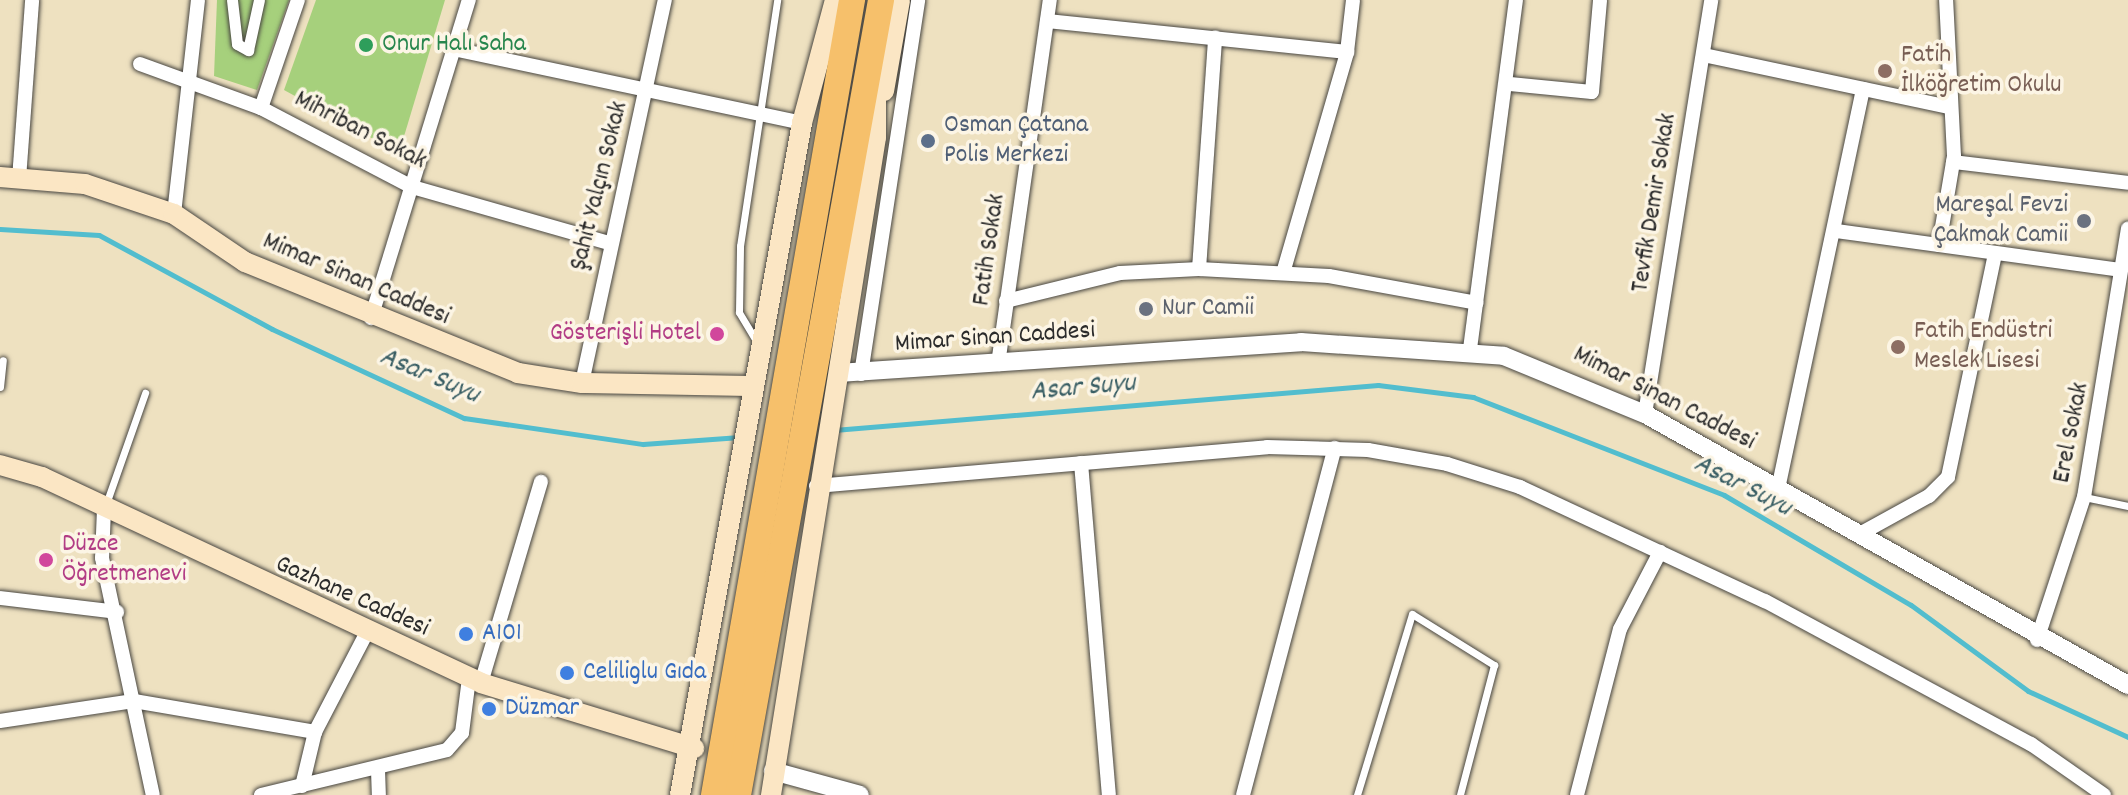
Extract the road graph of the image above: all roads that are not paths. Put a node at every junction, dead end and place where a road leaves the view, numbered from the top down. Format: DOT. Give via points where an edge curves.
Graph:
graph roads {
  1 [pos="32,0"];
  2 [pos="198,0"];
  3 [pos="232,0"];
  4 [pos="259,0"];
  5 [pos="298,0"];
  6 [pos="469,0"];
  7 [pos="665,0"];
  8 [pos="777,0"];
  9 [pos="835,0"];
  10 [pos="852,0"];
  11 [pos="881,0"];
  12 [pos="900,0"];
  13 [pos="918,0"];
  14 [pos="1050,0"];
  15 [pos="1353,0"];
  16 [pos="1516,0"];
  17 [pos="1600,0"];
  18 [pos="1711,0"];
  19 [pos="1946,0"];
  20 [pos="1047,21"];
  21 [pos="1215,38"];
  22 [pos="875,39"];
  23 [pos="454,49"];
  24 [pos="1347,52"];
  25 [pos="1704,55"];
  26 [pos="140,64"];
  27 [pos="193,78"];
  28 [pos="1510,84"];
  29 [pos="649,86"];
  30 [pos="1863,89"];
  31 [pos="1949,107"];
  32 [pos="261,108"];
  33 [pos="759,115"];
  34 [pos="802,123"];
  35 [pos="877,132"];
  36 [pos="897,142"];
  37 [pos="1953,162"];
  38 [pos="10,178"];
  39 [pos="2128,183"];
  40 [pos="412,187"];
  41 [pos="174,214"];
  42 [pos="1836,231"];
  43 [pos="2128,231"];
  44 [pos="609,243"];
  45 [pos="1939,245"];
  46 [pos="1995,254"];
  47 [pos="1199,269"];
  48 [pos="2120,270"];
  49 [pos="1283,273"];
  50 [pos="1006,301"];
  51 [pos="1477,303"];
  52 [pos="371,318"];
  53 [pos="760,346"];
  54 [pos="1470,349"];
  55 [pos="2111,356"];
  56 [pos="2128,359"];
  57 [pos="3,360"];
  58 [pos="998,364"];
  59 [pos="861,374"];
  60 [pos="830,380"];
  61 [pos="582,383"];
  62 [pos="753,386"];
  63 [pos="0,387"];
  64 [pos="145,393"];
  65 [pos="1645,414"];
  66 [pos="1335,448"];
  67 [pos="1081,463"];
  68 [pos="0,465"];
  69 [pos="818,479"];
  70 [pos="541,482"];
  71 [pos="1778,489"];
  72 [pos="2084,497"];
  73 [pos="2128,506"];
  74 [pos="747,508"];
  75 [pos="104,509"];
  76 [pos="1858,535"];
  77 [pos="1660,552"];
  78 [pos="0,598"];
  79 [pos="117,612"];
  80 [pos="367,632"];
  81 [pos="2037,640"];
  82 [pos="475,680"];
  83 [pos="2128,685"];
  84 [pos="134,701"];
  85 [pos="0,721"];
  86 [pos="315,732"];
  87 [pos="694,748"];
  88 [pos="378,770"];
  89 [pos="773,771"];
  90 [pos="302,786"];
  91 [pos="153,795"];
  92 [pos="261,795"];
  93 [pos="379,795"];
  94 [pos="680,795"];
  95 [pos="714,795"];
  96 [pos="738,795"];
  97 [pos="771,795"];
  98 [pos="860,795"];
  99 [pos="1109,795"];
  100 [pos="1243,795"];
  101 [pos="1357,795"];
  102 [pos="1460,795"];
  103 [pos="1577,795"];
  104 [pos="2104,795"];
  1 -- 38 [label="street"];
  2 -- 27 [label="street"];
  3 -- 4 [label="street" via="237,44 248,50"];
  5 -- 32 [label="street"];
  6 -- 23 [label="street"];
  7 -- 29 [label="street, Şahit Yalçın Sokak"];
  8 -- 33 [label="lane"];
  9 -- 34 [label="main road"];
  10 -- 74 [label="highway" via="784,382"];
  11 -- 22 [label="highway"];
  12 -- 35 [label="main road"];
  13 -- 36 [label="street"];
  14 -- 20 [label="street, Fatih Sokak"];
  15 -- 24 [label="street"];
  16 -- 28 [label="street"];
  17 -- 28 [label="street" via="1592,92"];
  18 -- 25 [label="street, Tevfik Demir Sokak"];
  19 -- 31 [label="street"];
  20 -- 21 [label="street"];
  20 -- 50 [label="street, Fatih Sokak"];
  21 -- 24 [label="street"];
  21 -- 47 [label="street"];
  22 -- 35 [label="main road"];
  22 -- 60 [label="highway"];
  23 -- 29 [label="street"];
  23 -- 40 [label="street"];
  24 -- 49 [label="street"];
  25 -- 30 [label="street"];
  25 -- 65 [label="street, Tevfik Demir Sokak"];
  26 -- 27 [label="street, Mihriban Sokak"];
  27 -- 32 [label="street, Mihriban Sokak"];
  27 -- 41 [label="street"];
  28 -- 51 [label="street"];
  29 -- 33 [label="street"];
  29 -- 44 [label="street, Şahit Yalçın Sokak"];
  30 -- 31 [label="street"];
  30 -- 42 [label="street"];
  31 -- 37 [label="street"];
  32 -- 40 [label="street, Mihriban Sokak"];
  33 -- 34 [label="street"];
  33 -- 53 [label="lane" via="738,301"];
  34 -- 53 [label="main road"];
  35 -- 36 [label="street"];
  35 -- 60 [label="main road"];
  36 -- 59 [label="street"];
  37 -- 39 [label="street"];
  37 -- 45 [label="street"];
  38 -- 41 [label="main road, Mimar Sinan Caddesi" via="85,184"];
  40 -- 44 [label="street, Mihriban Sokak"];
  40 -- 52 [label="street"];
  41 -- 52 [label="main road, Mimar Sinan Caddesi" via="245,262"];
  42 -- 45 [label="street"];
  42 -- 71 [label="street"];
  43 -- 48 [label="street, Erel Sokak"];
  44 -- 61 [label="street, Şahit Yalçın Sokak"];
  45 -- 46 [label="street"];
  46 -- 48 [label="street"];
  46 -- 76 [label="street" via="1948,477 1929,496"];
  47 -- 49 [label="street"];
  47 -- 50 [label="street" via="1109,275"];
  48 -- 55 [label="street, Erel Sokak"];
  49 -- 51 [label="street"];
  50 -- 58 [label="street, Fatih Sokak"];
  51 -- 54 [label="street"];
  52 -- 61 [label="main road, Mimar Sinan Caddesi" via="518,373"];
  53 -- 62 [label="main road"];
  54 -- 58 [label="street, Mimar Sinan Caddesi" via="1301,342"];
  54 -- 65 [label="street, Mimar Sinan Caddesi" via="1550,369"];
  55 -- 56 [label="street"];
  55 -- 72 [label="street, Erel Sokak"];
  57 -- 63 [label="lane"];
  58 -- 59 [label="street, Mimar Sinan Caddesi"];
  59 -- 60 [label="street, Mimar Sinan Caddesi"];
  60 -- 69 [label="main road"];
  60 -- 96 [label="highway" via="793,507"];
  61 -- 62 [label="main road, Mimar Sinan Caddesi"];
  62 -- 74 [label="main road"];
  64 -- 75 [label="lane"];
  65 -- 71 [label="street, Mimar Sinan Caddesi"];
  66 -- 67 [label="street"];
  66 -- 77 [label="street" via="1488,476"];
  66 -- 100 [label="street"];
  67 -- 69 [label="street"];
  67 -- 99 [label="street"];
  68 -- 75 [label="main road, Gazhane Caddesi"];
  69 -- 89 [label="main road"];
  70 -- 82 [label="street"];
  71 -- 76 [label="street, Mimar Sinan Caddesi"];
  72 -- 73 [label="lane"];
  72 -- 81 [label="street, Erel Sokak"];
  74 -- 87 [label="main road"];
  74 -- 95 [label="highway"];
  75 -- 79 [label="street" via="102,558"];
  75 -- 80 [label="main road, Gazhane Caddesi"];
  76 -- 81 [label="street, Mimar Sinan Caddesi"];
  77 -- 103 [label="street" via="1620,629"];
  77 -- 104 [label="street" via="2031,744"];
  78 -- 79 [label="street"];
  79 -- 84 [label="street"];
  80 -- 82 [label="main road, Gazhane Caddesi"];
  80 -- 86 [label="street"];
  81 -- 83 [label="street, Mimar Sinan Caddesi"];
  82 -- 87 [label="main road, Gazhane Caddesi"];
  82 -- 88 [label="street" via="462,733 447,750"];
  84 -- 85 [label="street"];
  84 -- 86 [label="street"];
  84 -- 91 [label="street"];
  86 -- 90 [label="street"];
  87 -- 94 [label="main road"];
  88 -- 90 [label="street"];
  88 -- 93 [label="street"];
  89 -- 97 [label="main road"];
  89 -- 98 [label="street"];
  90 -- 92 [label="street"];
  101 -- 102 [label="lane" via="1412,614 1494,665"];
}
